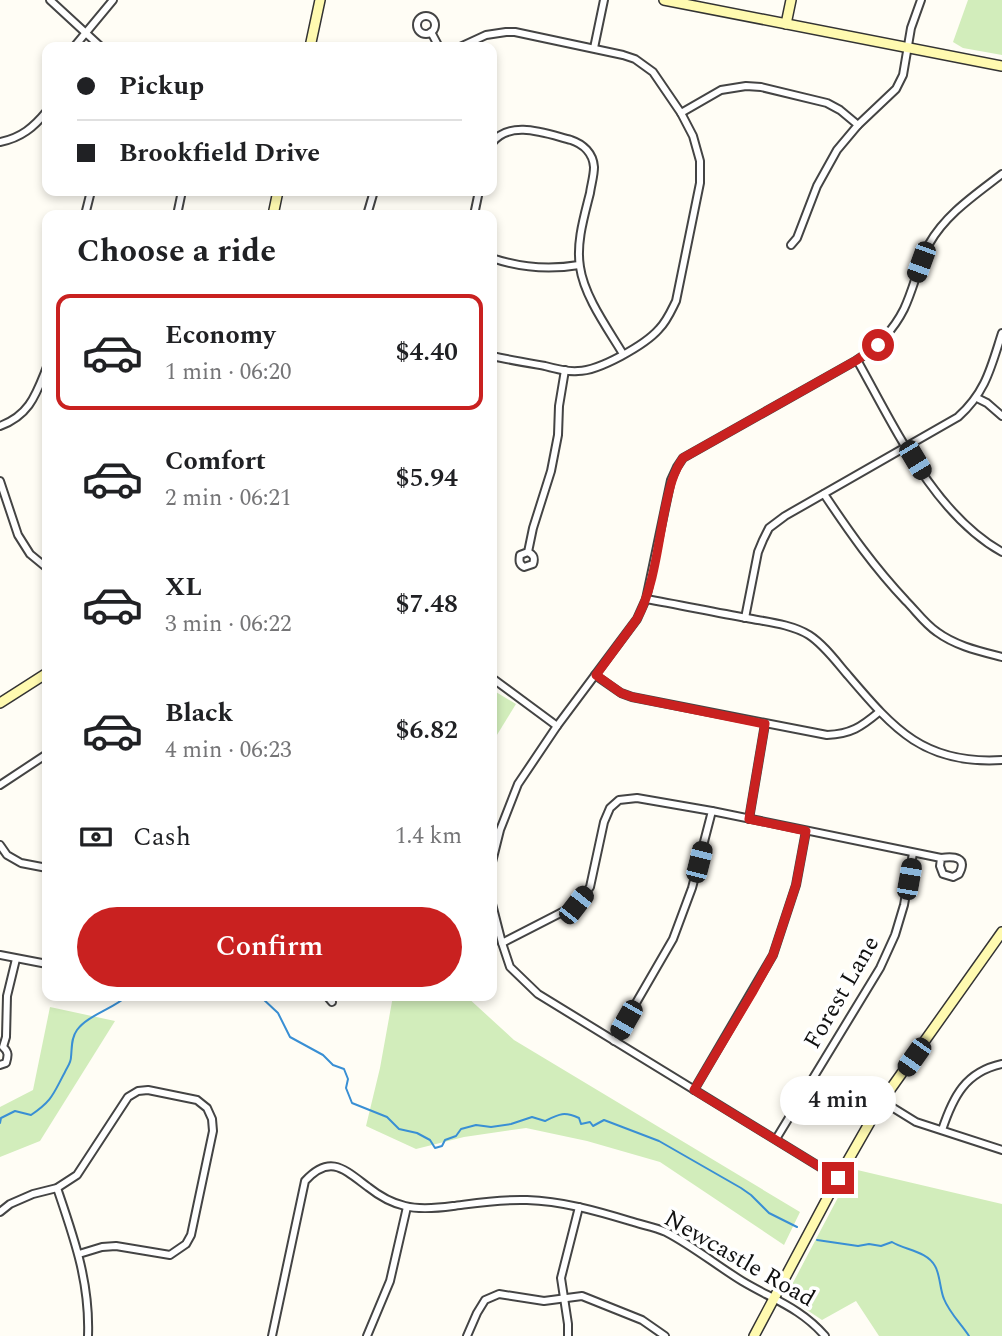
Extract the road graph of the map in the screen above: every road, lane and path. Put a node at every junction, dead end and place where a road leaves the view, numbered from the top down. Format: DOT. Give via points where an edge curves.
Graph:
graph roads {
  1 [pos="50,0"];
  2 [pos="113,0"];
  3 [pos="320,0"];
  4 [pos="604,0"];
  5 [pos="664,0"];
  6 [pos="791,0"];
  7 [pos="921,0"];
  8 [pos="786,24"];
  9 [pos="85,33"];
  10 [pos="430,33"];
  11 [pos="78,42"];
  12 [pos="95,42"];
  13 [pos="311,42"];
  14 [pos="436,42"];
  15 [pos="470,42"];
  16 [pos="594,48"];
  17 [pos="907,48"];
  18 [pos="1002,66"];
  19 [pos="681,113"];
  20 [pos="42,117"];
  21 [pos="858,125"];
  22 [pos="497,137"];
  23 [pos="0,142"];
  24 [pos="1002,174"];
  25 [pos="791,245"];
  26 [pos="497,260"];
  27 [pos="579,265"];
  28 [pos="1002,333"];
  29 [pos="623,354"];
  30 [pos="497,357"];
  31 [pos="857,360"];
  32 [pos="565,370"];
  33 [pos="42,378"];
  34 [pos="977,398"];
  35 [pos="1002,416"];
  36 [pos="0,426"];
  37 [pos="906,446"];
  38 [pos="0,481"];
  39 [pos="824,494"];
  40 [pos="2,496"];
  41 [pos="528,552"];
  42 [pos="1002,552"];
  43 [pos="42,564"];
  44 [pos="646,599"];
  45 [pos="745,618"];
  46 [pos="1002,657"];
  47 [pos="596,675"];
  48 [pos="42,676"];
  49 [pos="497,682"];
  50 [pos="0,703"];
  51 [pos="879,712"];
  52 [pos="765,724"];
  53 [pos="557,726"];
  54 [pos="42,757"];
  55 [pos="1002,760"];
  56 [pos="0,785"];
  57 [pos="712,811"];
  58 [pos="749,819"];
  59 [pos="806,831"];
  60 [pos="497,842"];
  61 [pos="0,845"];
  62 [pos="913,853"];
  63 [pos="941,858"];
  64 [pos="42,867"];
  65 [pos="497,924"];
  66 [pos="1002,932"];
  67 [pos="502,943"];
  68 [pos="0,956"];
  69 [pos="16,959"];
  70 [pos="42,963"];
  71 [pos="614,1041"];
  72 [pos="2,1047"];
  73 [pos="1002,1064"];
  74 [pos="0,1065"];
  75 [pos="694,1090"];
  76 [pos="883,1101"];
  77 [pos="942,1130"];
  78 [pos="776,1139"];
  79 [pos="1002,1150"];
  80 [pos="838,1178"];
  81 [pos="57,1188"];
  82 [pos="407,1207"];
  83 [pos="579,1207"];
  84 [pos="0,1212"];
  85 [pos="79,1254"];
  86 [pos="563,1298"];
  87 [pos="774,1298"];
  88 [pos="88,1336"];
  89 [pos="272,1336"];
  90 [pos="367,1336"];
  91 [pos="467,1336"];
  92 [pos="568,1336"];
  93 [pos="665,1336"];
  94 [pos="754,1336"];
  95 [pos="825,1336"];
  1 -- 9 [label="street"];
  2 -- 9 [label="street"];
  3 -- 13 [label="street"];
  4 -- 16 [label="street"];
  5 -- 8 [label="street"];
  6 -- 8 [label="street"];
  7 -- 17 [label="street"];
  8 -- 17 [label="street"];
  9 -- 11 [label="street"];
  9 -- 12 [label="street"];
  10 -- 14 [label="street"];
  15 -- 16 [label="street" via="506,32"];
  16 -- 19 [label="street" via="645,65"];
  17 -- 18 [label="street"];
  17 -- 21 [label="street" via="896,89"];
  19 -- 21 [label="street" via="721,90 761,87 827,103"];
  19 -- 29 [label="street" via="698,149 701,172 676,301 658,331"];
  20 -- 23 [label="street" via="26,132"];
  21 -- 25 [label="street" via="825,169"];
  22 -- 27 [label="street" via="512,130 549,135 579,142 592,158"];
  24 -- 31 [label="street" via="945,222 921,262 898,321 878,345"];
  26 -- 27 [label="street" via="534,268"];
  27 -- 29 [label="street" via="592,300"];
  28 -- 34 [label="street"];
  29 -- 32 [label="street" via="590,370"];
  30 -- 32 [label="street"];
  31 -- 37 [label="street"];
  31 -- 44 [label="street" via="683,458 671,480"];
  32 -- 41 [label="street" via="551,471"];
  33 -- 36 [label="street" via="20,416"];
  34 -- 35 [label="street"];
  34 -- 37 [label="street" via="958,417"];
  37 -- 39 [label="street"];
  37 -- 42 [label="street" via="943,500"];
  38 -- 40 [label="street"];
  39 -- 45 [label="street" via="769,528 758,552"];
  39 -- 46 [label="street" via="854,540 935,631 954,643"];
  40 -- 43 [label="street" via="18,535"];
  44 -- 45 [label="street"];
  44 -- 47 [label="street"];
  45 -- 51 [label="street" via="809,635"];
  47 -- 52 [label="street" via="632,697"];
  47 -- 53 [label="street"];
  48 -- 50 [label="street"];
  49 -- 53 [label="street"];
  51 -- 52 [label="street" via="863,726 840,735"];
  51 -- 55 [label="street" via="926,748 972,760"];
  52 -- 58 [label="street"];
  53 -- 60 [label="street" via="519,784"];
  54 -- 56 [label="street"];
  57 -- 58 [label="street"];
  57 -- 67 [label="street" via="637,798 619,800 604,822 590,887 576,905"];
  57 -- 71 [label="street" via="673,939"];
  58 -- 59 [label="street"];
  59 -- 62 [label="street"];
  59 -- 75 [label="street" via="796,885 773,955"];
  61 -- 64 [label="street" via="20,863"];
  62 -- 63 [label="street"];
  62 -- 78 [label="street, Forest Lane" via="901,915 880,968"];
  65 -- 67 [label="street"];
  66 -- 76 [label="street"];
  67 -- 71 [label="street" via="510,967 538,993"];
  68 -- 69 [label="street"];
  69 -- 70 [label="street"];
  69 -- 72 [label="street"];
  71 -- 75 [label="street"];
  72 -- 74 [label="street" via="8,1056"];
  73 -- 77 [label="street" via="976,1074 958,1091"];
  75 -- 78 [label="street"];
  76 -- 77 [label="street" via="916,1122"];
  76 -- 80 [label="street"];
  77 -- 79 [label="street"];
  78 -- 80 [label="street"];
  80 -- 87 [label="street"];
  81 -- 84 [label="street" via="33,1194"];
  81 -- 85 [label="street"];
  81 -- 85 [label="street" via="77,1175 128,1097 138,1091 197,1100 212,1118 213,1131 186,1244 170,1255 116,1246"];
  82 -- 83 [label="street, Newcastle Road" via="527,1200"];
  82 -- 89 [label="street, Newcastle Road" via="341,1167 314,1171 305,1181"];
  82 -- 90 [label="street" via="390,1280"];
  83 -- 86 [label="street" via="561,1278"];
  83 -- 87 [label="street, Newcastle Road" via="663,1231"];
  85 -- 88 [label="street" via="89,1311"];
  86 -- 91 [label="street" via="544,1301 499,1294 485,1300"];
  86 -- 92 [label="street"];
  86 -- 93 [label="street" via="595,1300 642,1320"];
  87 -- 94 [label="street"];
  87 -- 95 [label="street, Newcastle Road" via="800,1312"];
}
